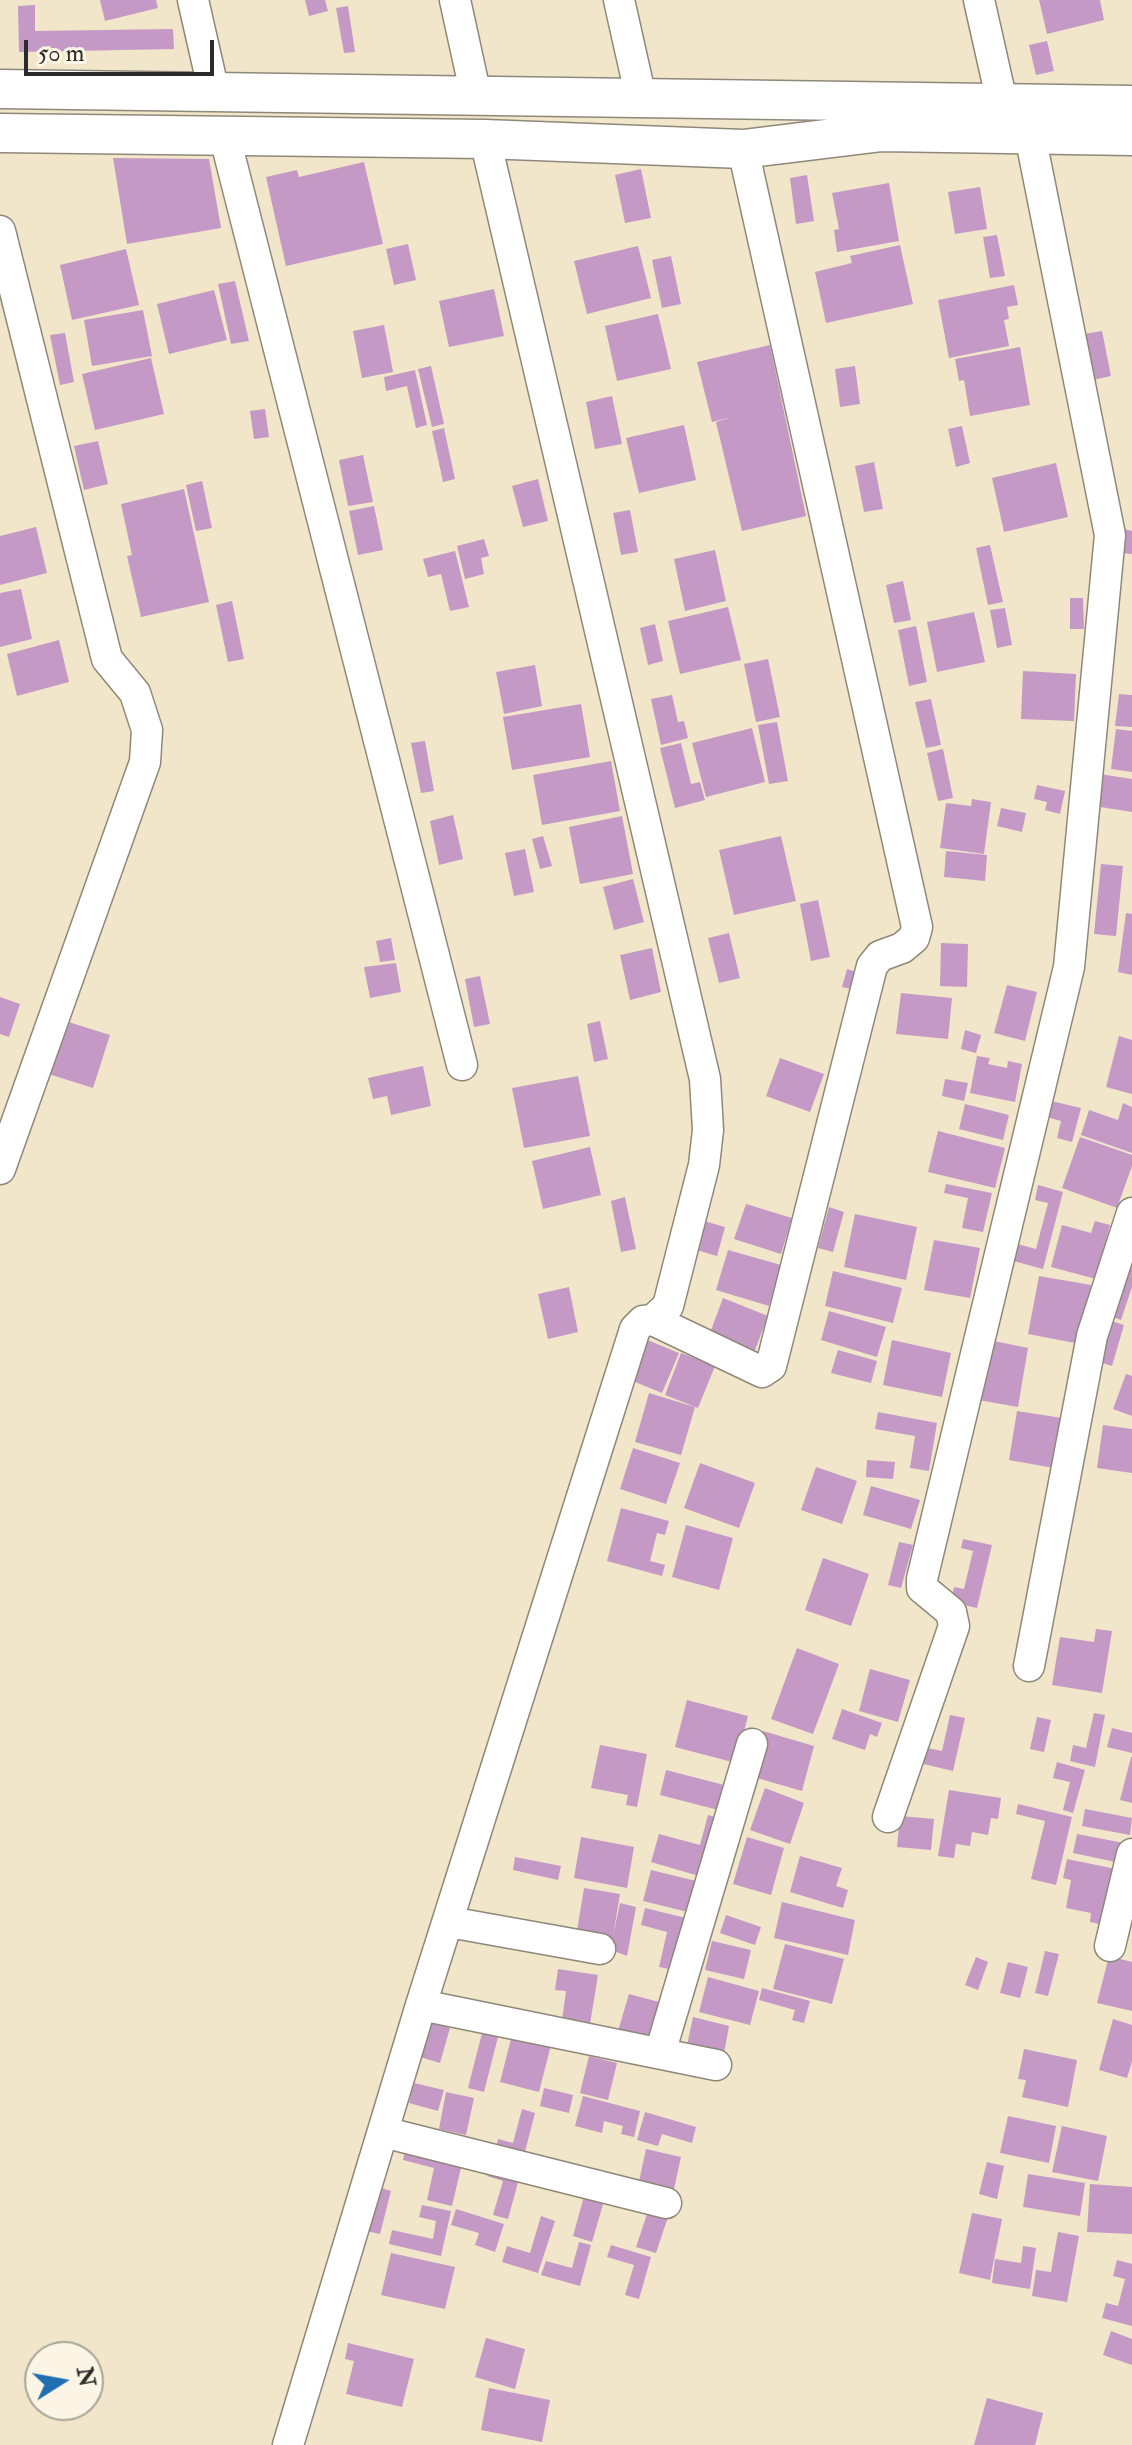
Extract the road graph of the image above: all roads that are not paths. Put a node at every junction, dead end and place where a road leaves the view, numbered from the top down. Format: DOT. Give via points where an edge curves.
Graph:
graph roads {
  1 [pos="193,0"];
  2 [pos="455,0"];
  3 [pos="619,0"];
  4 [pos="979,0"];
  5 [pos="0,89"];
  6 [pos="214,92"];
  7 [pos="476,96"];
  8 [pos="641,98"];
  9 [pos="1002,102"];
  10 [pos="1132,105"];
  11 [pos="0,133"];
  12 [pos="224,134"];
  13 [pos="1030,135"];
  14 [pos="1132,136"];
  15 [pos="485,139"];
  16 [pos="743,149"];
  17 [pos="0,231"];
  18 [pos="462,1065"];
  19 [pos="0,1169"];
  20 [pos="1132,1213"];
  21 [pos="653,1320"];
  22 [pos="1029,1666"];
  23 [pos="752,1744"];
  24 [pos="888,1817"];
  25 [pos="1132,1854"];
  26 [pos="449,1922"];
  27 [pos="1110,1946"];
  28 [pos="600,1949"];
  29 [pos="421,2005"];
  30 [pos="660,2053"];
  31 [pos="716,2065"];
  32 [pos="383,2132"];
  33 [pos="666,2203"];
  34 [pos="288,2445"];
  1 -- 6 [label="street"];
  2 -- 7 [label="street"];
  3 -- 8 [label="street"];
  4 -- 9 [label="street"];
  5 -- 6 [label="street"];
  6 -- 7 [label="street"];
  7 -- 8 [label="street"];
  8 -- 9 [label="street"];
  9 -- 10 [label="street"];
  11 -- 12 [label="street"];
  12 -- 15 [label="street"];
  12 -- 18 [label="street"];
  13 -- 14 [label="street"];
  13 -- 16 [label="street" via="882,132"];
  13 -- 24 [label="street" via="1110,535 1069,967 922,1579 922,1588 951,1612 954,1626"];
  15 -- 16 [label="street"];
  15 -- 21 [label="street" via="709,1107 704,1165 668,1306"];
  16 -- 21 [label="street" via="917,927 914,938 872,966 771,1366 762,1372"];
  17 -- 19 [label="street" via="107,659 135,693 147,730 145,762"];
  20 -- 22 [label="street" via="1092,1336"];
  21 -- 26 [label="street" via="635,1329"];
  23 -- 30 [label="street"];
  25 -- 27 [label="street"];
  26 -- 28 [label="street"];
  26 -- 29 [label="street"];
  29 -- 30 [label="street"];
  29 -- 32 [label="street"];
  30 -- 31 [label="street"];
  32 -- 33 [label="street"];
  32 -- 34 [label="street"];
}
